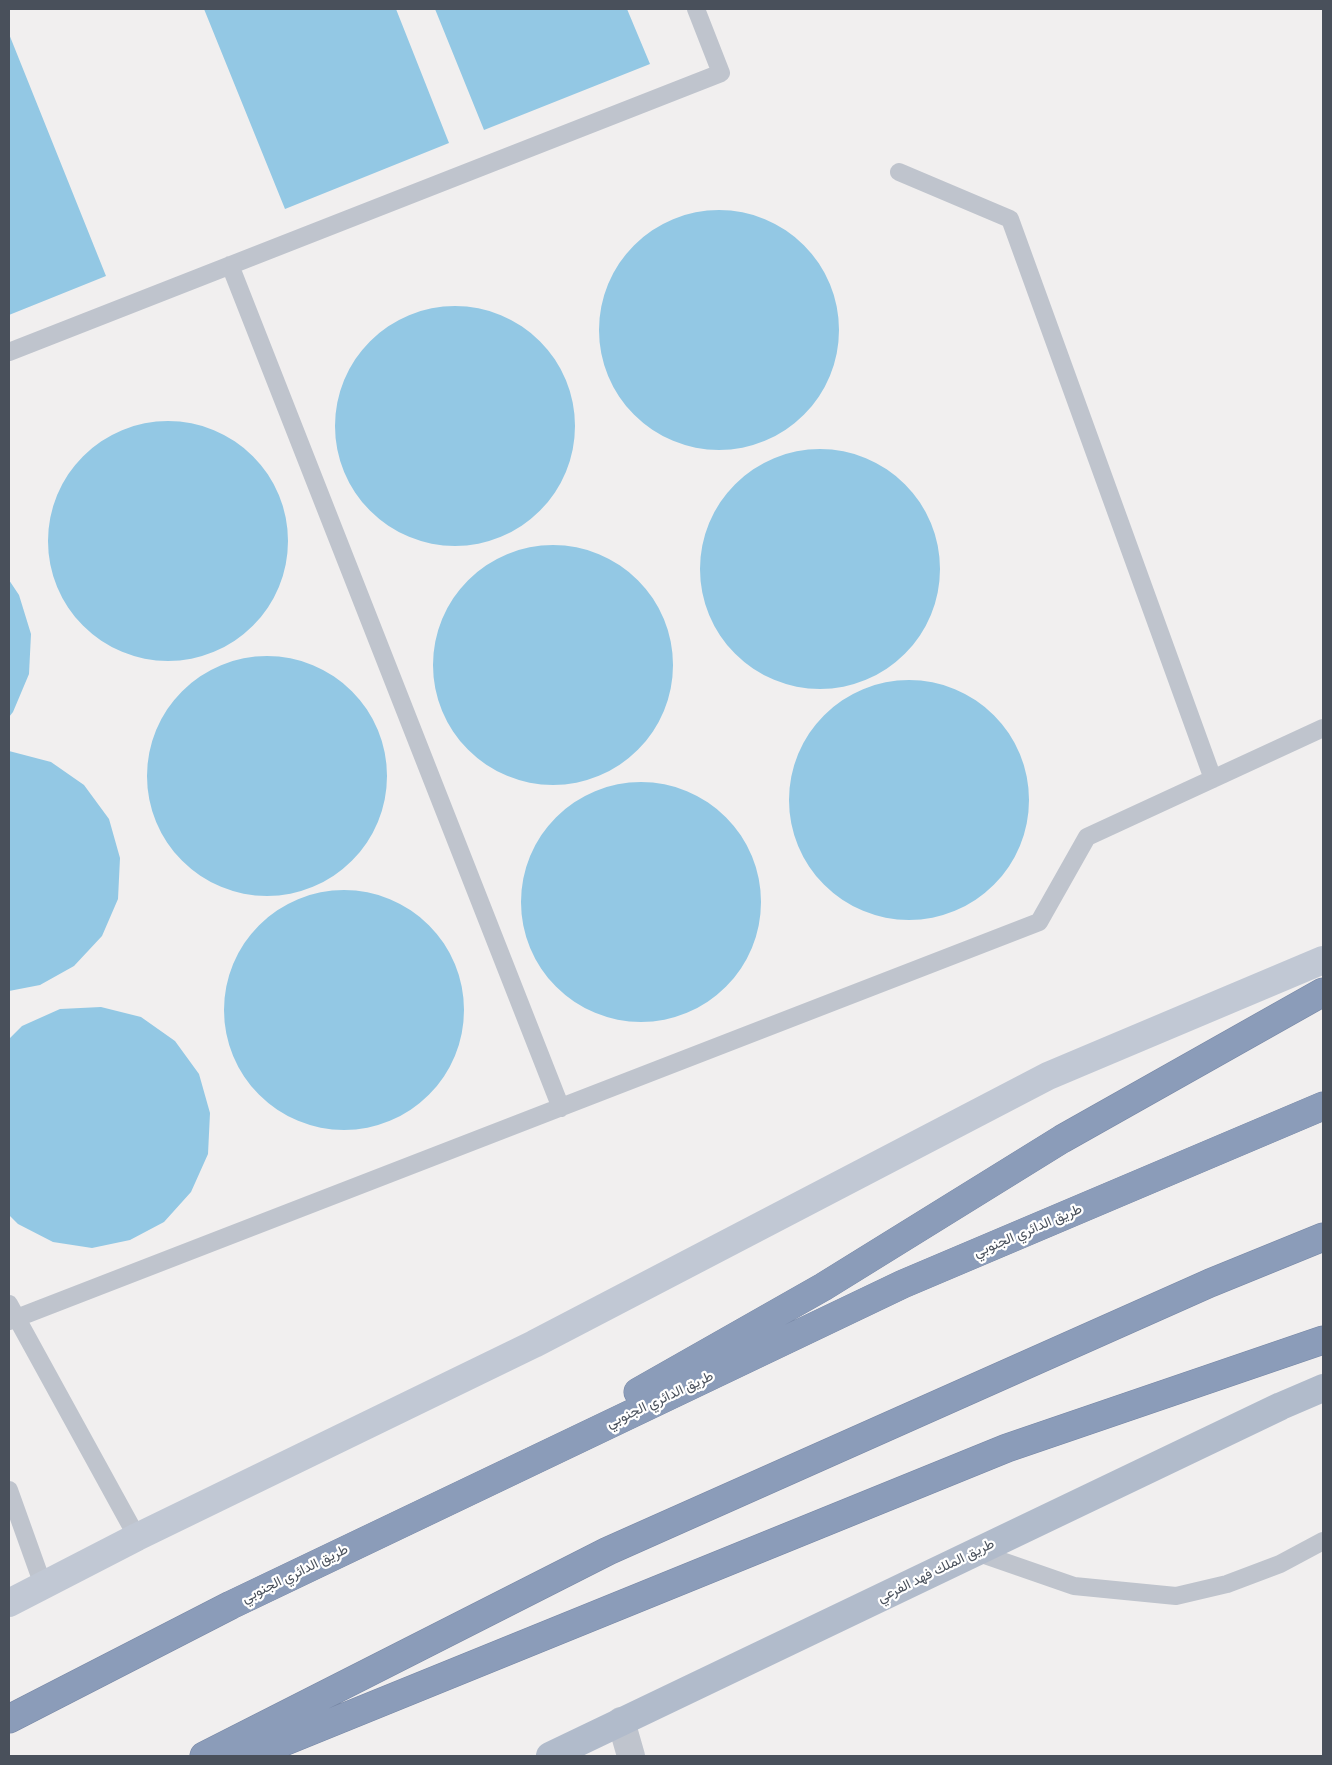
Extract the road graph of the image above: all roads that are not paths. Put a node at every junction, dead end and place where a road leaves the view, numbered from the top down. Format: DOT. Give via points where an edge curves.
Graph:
graph roads {
  1 [pos="696,9"];
  2 [pos="899,172"];
  3 [pos="230,265"];
  4 [pos="9,352"];
  5 [pos="1323,728"];
  6 [pos="1213,779"];
  7 [pos="1323,960"];
  8 [pos="1323,992"];
  9 [pos="1323,1106"];
  10 [pos="561,1108"];
  11 [pos="1323,1238"];
  12 [pos="11,1314"];
  13 [pos="1323,1340"];
  14 [pos="1323,1388"];
  15 [pos="9,1490"];
  16 [pos="431,1509"];
  17 [pos="137,1537"];
  18 [pos="1323,1541"];
  19 [pos="976,1552"];
  20 [pos="43,1585"];
  21 [pos="9,1603"];
  22 [pos="9,1719"];
  23 [pos="621,1721"];
  24 [pos="204,1756"];
  25 [pos="249,1756"];
  26 [pos="550,1756"];
  27 [pos="631,1756"];
  1 -- 3 [label="lane" via="721,73"];
  2 -- 6 [label="lane" via="1010,219"];
  3 -- 4 [label="lane"];
  3 -- 10 [label="lane"];
  5 -- 6 [label="lane"];
  6 -- 10 [label="lane" via="1087,837 1039,922"];
  7 -- 17 [label="main road" via="1048,1076 534,1344"];
  8 -- 16 [label="highway" via="1062,1138 823,1288"];
  9 -- 16 [label="highway, طريق الدائري الجنوبي" via="903,1284"];
  10 -- 12 [label="lane"];
  11 -- 24 [label="highway" via="1201,1287 608,1551"];
  12 -- 17 [label="lane"];
  13 -- 25 [label="highway" via="1007,1448"];
  14 -- 19 [label="main road, طريق الملك فهد الفرعي"];
  15 -- 20 [label="lane"];
  16 -- 22 [label="highway, طريق الدائري الجنوبي" via="230,1605"];
  17 -- 20 [label="main road"];
  18 -- 19 [label="lane" via="1280,1564 1227,1584 1176,1596 1074,1586"];
  19 -- 23 [label="main road, طريق الملك فهد الفرعي"];
  20 -- 21 [label="main road"];
  23 -- 26 [label="main road, طريق الملك فهد الفرعي"];
  23 -- 27 [label="street"];
}
